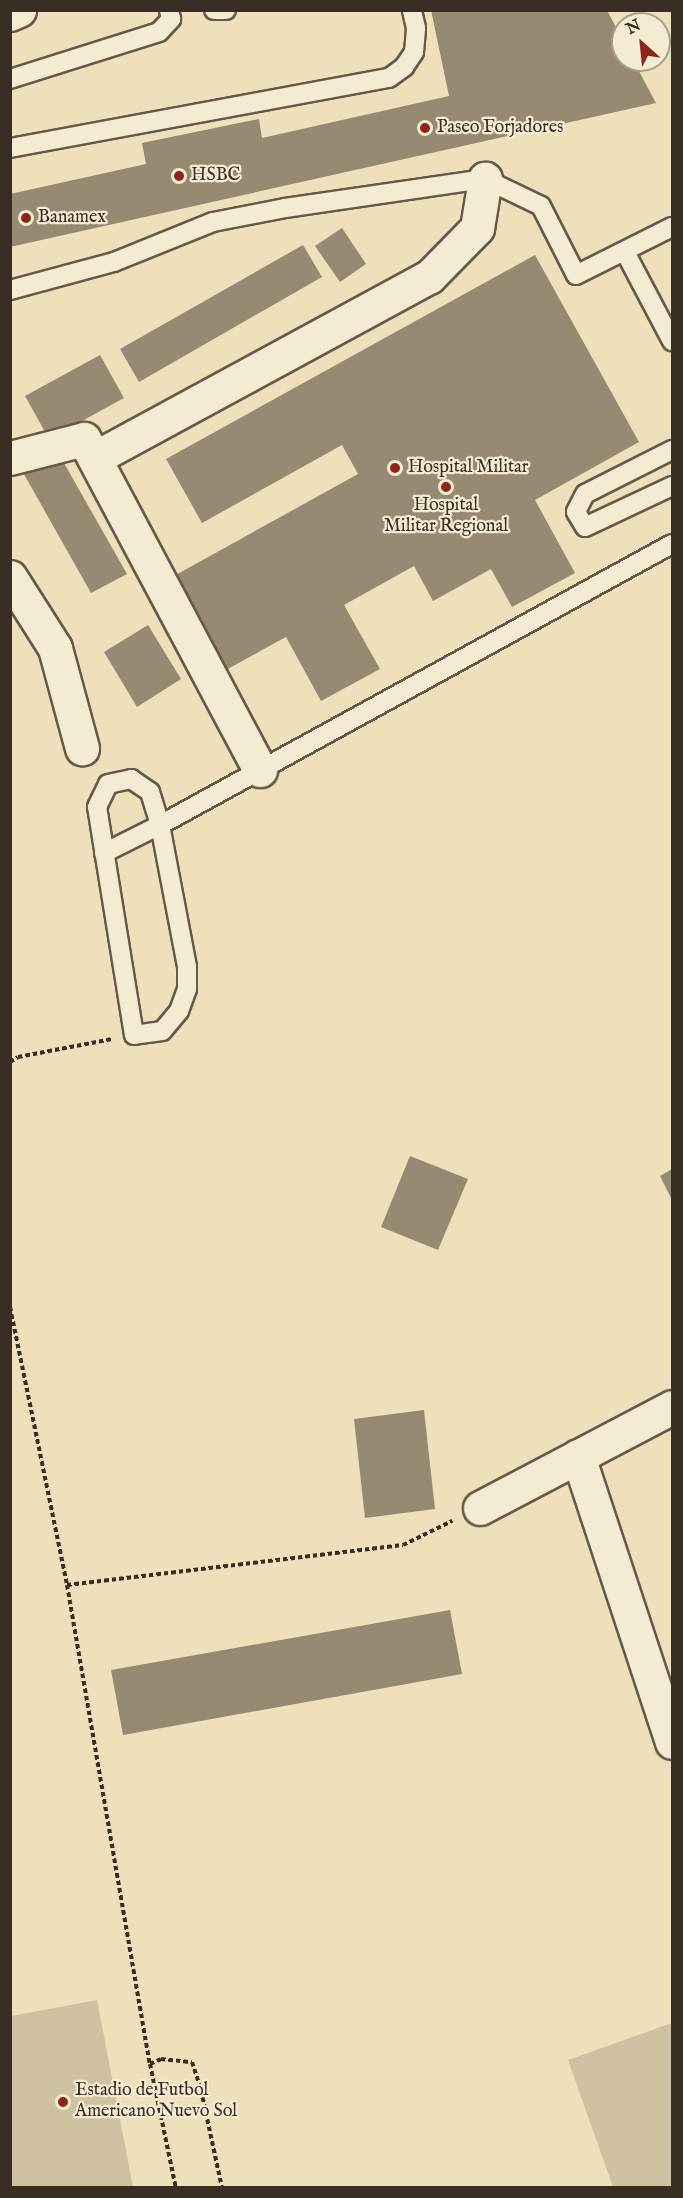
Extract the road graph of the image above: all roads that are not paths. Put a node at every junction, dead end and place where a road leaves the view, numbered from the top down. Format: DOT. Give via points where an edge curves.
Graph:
graph roads {
  1 [pos="19,10"];
  2 [pos="169,10"];
  3 [pos="214,10"];
  4 [pos="226,10"];
  5 [pos="412,10"];
  6 [pos="10,14"];
  7 [pos="10,79"];
  8 [pos="10,148"];
  9 [pos="485,179"];
  10 [pos="672,227"];
  11 [pos="625,252"];
  12 [pos="10,290"];
  13 [pos="672,341"];
  14 [pos="672,450"];
  15 [pos="10,458"];
  16 [pos="95,458"];
  17 [pos="672,486"];
  18 [pos="672,544"];
  19 [pos="10,577"];
  20 [pos="82,748"];
  21 [pos="260,770"];
  22 [pos="160,825"];
  23 [pos="104,853"];
  24 [pos="672,1407"];
  25 [pos="578,1456"];
  26 [pos="480,1508"];
  27 [pos="666,1697"];
  28 [pos="672,1742"];
  1 -- 6 [label="street"];
  2 -- 7 [label="lane" via="171,19 159,32"];
  3 -- 4 [label="lane"];
  5 -- 8 [label="lane" via="416,28 414,52 404,68 389,78"];
  9 -- 11 [label="lane" via="541,206 576,275"];
  9 -- 12 [label="lane" via="213,222 114,262"];
  9 -- 16 [label="street" via="477,228 429,277"];
  10 -- 11 [label="lane"];
  11 -- 13 [label="lane"];
  14 -- 17 [label="lane" via="585,494 576,512 585,526"];
  15 -- 16 [label="street" via="84,439"];
  16 -- 21 [label="street"];
  18 -- 21 [label="lane"];
  19 -- 20 [label="street" via="55,648"];
  21 -- 22 [label="lane"];
  22 -- 23 [label="lane"];
  22 -- 23 [label="lane" via="150,792 131,779 108,784 97,807"];
  22 -- 23 [label="lane" via="187,967 187,990 179,1011 162,1031 134,1035"];
  24 -- 25 [label="street"];
  25 -- 26 [label="street"];
  25 -- 27 [label="street"];
  27 -- 28 [label="street"];
}
